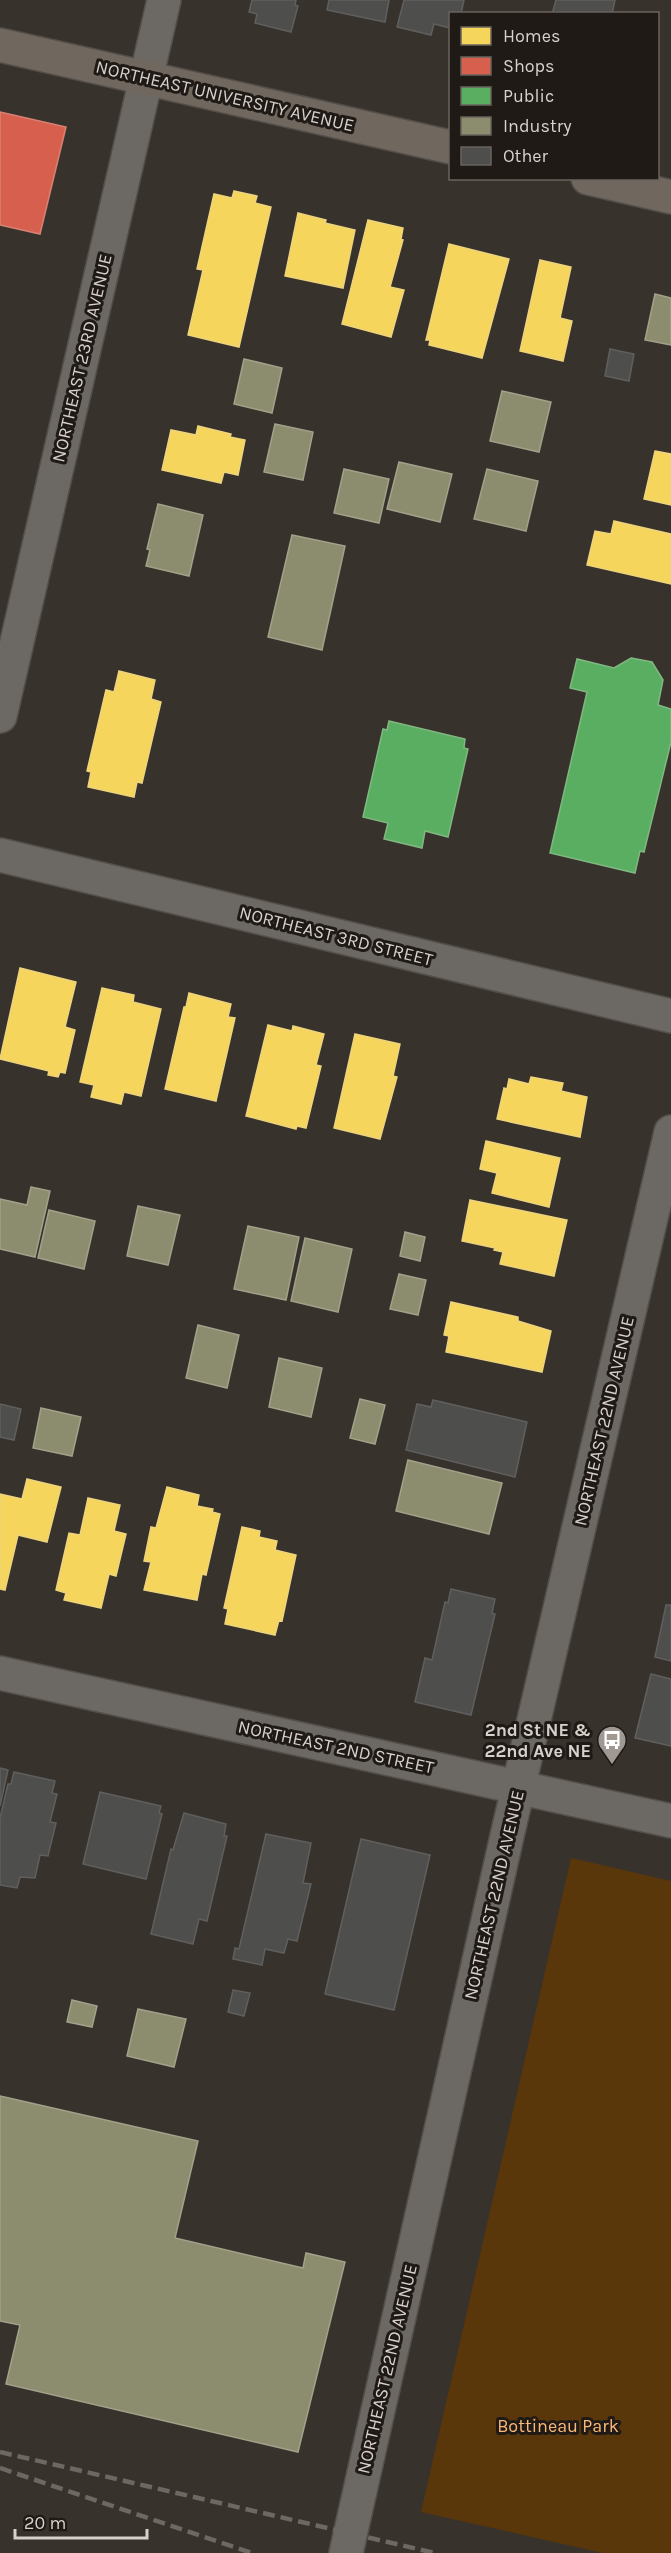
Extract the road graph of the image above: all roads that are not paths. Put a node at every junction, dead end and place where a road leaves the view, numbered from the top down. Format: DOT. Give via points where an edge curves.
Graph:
graph roads {
  1 [pos="165,0"];
  2 [pos="0,45"];
  3 [pos="146,78"];
  4 [pos="449,147"];
  5 [pos="597,180"];
  6 [pos="671,197"];
  7 [pos="0,716"];
  8 [pos="0,855"];
  9 [pos="671,1016"];
  10 [pos="671,1132"];
  11 [pos="0,1674"];
  12 [pos="518,1787"];
  13 [pos="671,1821"];
  14 [pos="346,2553"];
  1 -- 3 [label="street, NORTHEAST 23RD AVENUE"];
  2 -- 3 [label="main road, NORTHEAST UNIVERSITY AVENUE"];
  3 -- 4 [label="main road, NORTHEAST UNIVERSITY AVENUE"];
  3 -- 7 [label="street, NORTHEAST 23RD AVENUE"];
  5 -- 6 [label="main road"];
  8 -- 9 [label="street, NORTHEAST 3RD STREET"];
  10 -- 12 [label="street, NORTHEAST 22ND AVENUE"];
  11 -- 12 [label="street, NORTHEAST 2ND STREET"];
  12 -- 13 [label="street, NORTHEAST 2ND STREET"];
  12 -- 14 [label="street, NORTHEAST 22ND AVENUE"];
}
